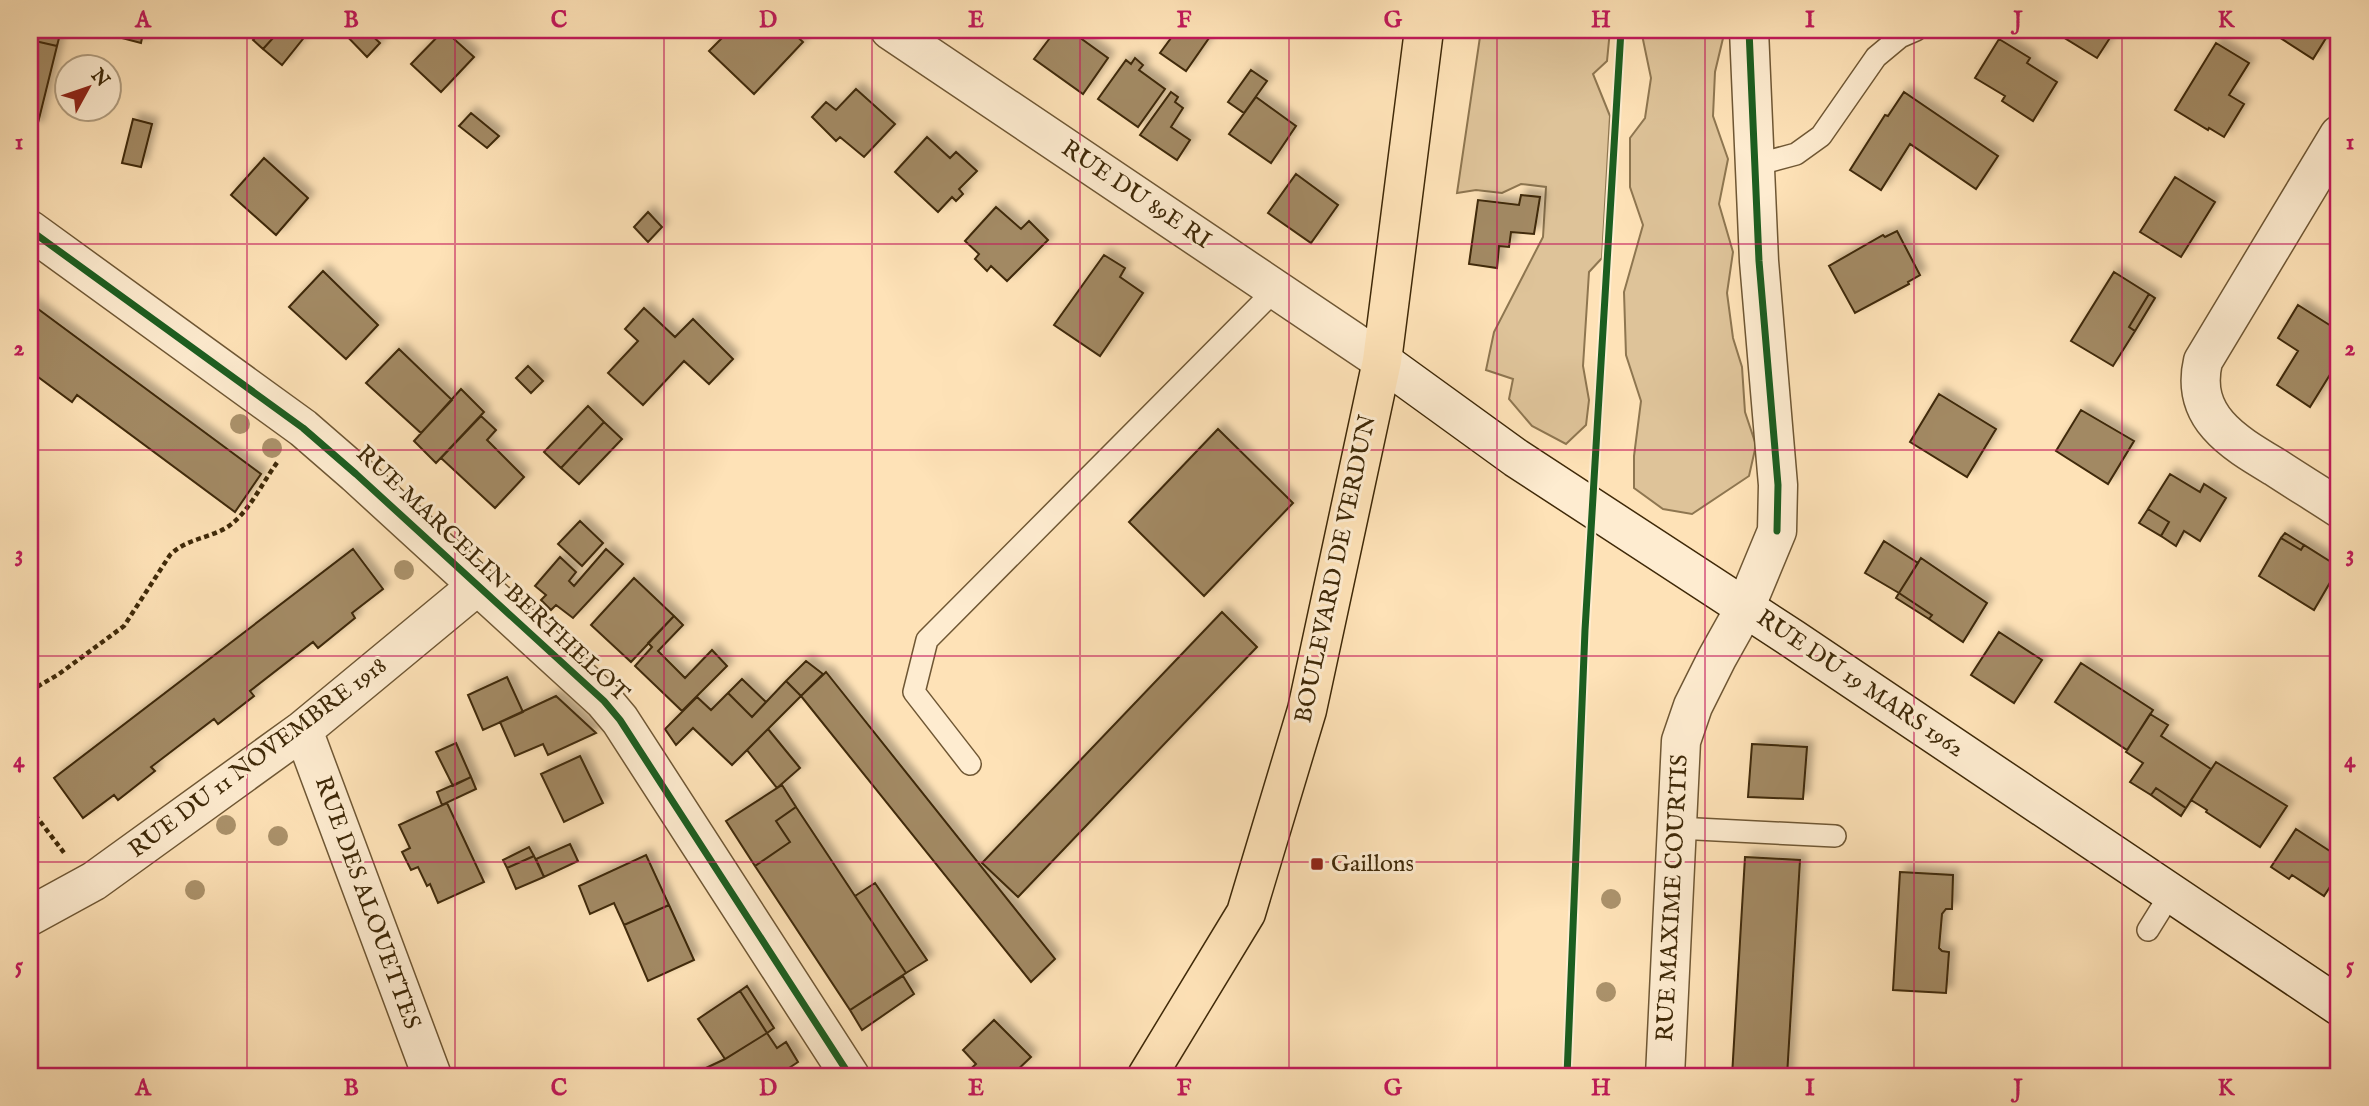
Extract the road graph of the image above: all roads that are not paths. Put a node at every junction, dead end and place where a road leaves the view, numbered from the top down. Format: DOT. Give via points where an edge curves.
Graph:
graph roads {
  1 [pos="890,30"];
  2 [pos="1424,30"];
  3 [pos="1749,30"];
  4 [pos="1916,30"];
  5 [pos="2339,135"];
  6 [pos="1755,165"];
  7 [pos="30,230"];
  8 [pos="1276,289"];
  9 [pos="1382,361"];
  10 [pos="2339,508"];
  11 [pos="477,586"];
  12 [pos="1745,608"];
  13 [pos="303,730"];
  14 [pos="970,764"];
  15 [pos="1677,828"];
  16 [pos="1835,836"];
  17 [pos="2171,893"];
  18 [pos="30,916"];
  19 [pos="2148,930"];
  20 [pos="2339,1006"];
  21 [pos="432,1076"];
  22 [pos="850,1076"];
  23 [pos="1147,1076"];
  24 [pos="1665,1076"];
  1 -- 8 [label="street, RUE DU 89E RI"];
  2 -- 9 [label="main road, BOULEVARD DE VERDUN"];
  3 -- 6 [label="street, RUE MAXIME COURTIS"];
  4 -- 6 [label="lane" via="1876,57 1821,136 1796,154"];
  5 -- 10 [label="street" via="2203,361 2199,379 2212,419 2231,440"];
  6 -- 12 [label="street, RUE MAXIME COURTIS" via="1778,485 1777,531"];
  7 -- 11 [label="street, RUE MARCELIN BERTHELOT" via="303,428"];
  8 -- 9 [label="street, RUE DU 89E RI"];
  8 -- 14 [label="lane" via="927,640 914,692"];
  9 -- 12 [label="street, RUE DU 19 MARS 1962" via="1516,458"];
  9 -- 23 [label="main road, BOULEVARD DE VERDUN" via="1307,710 1246,913"];
  11 -- 13 [label="street, RUE DU 11 NOVEMBRE 1918"];
  11 -- 22 [label="street, RUE MARCELIN BERTHELOT" via="620,720"];
  12 -- 15 [label="street, RUE MAXIME COURTIS" via="1693,706 1681,741"];
  12 -- 17 [label="street, RUE DU 19 MARS 1962"];
  13 -- 18 [label="street, RUE DU 11 NOVEMBRE 1918" via="88,885"];
  13 -- 21 [label="street, RUE DES ALOUETTES"];
  15 -- 16 [label="lane"];
  15 -- 24 [label="street, RUE MAXIME COURTIS"];
  17 -- 19 [label="lane"];
  17 -- 20 [label="street, RUE DU 19 MARS 1962"];
}
